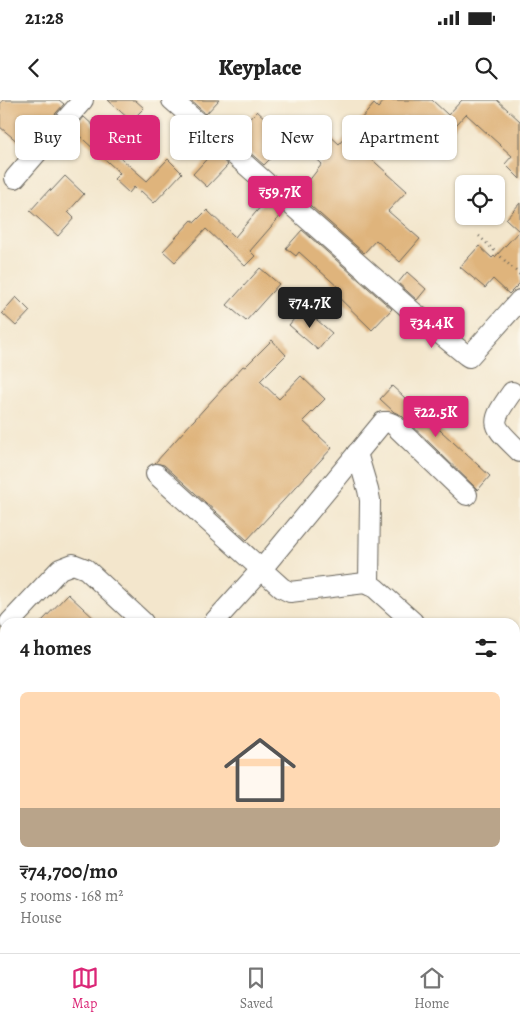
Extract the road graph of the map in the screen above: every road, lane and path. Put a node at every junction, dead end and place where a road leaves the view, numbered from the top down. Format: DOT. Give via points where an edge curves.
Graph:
graph roads {
  1 [pos="83,100"];
  2 [pos="172,100"];
  3 [pos="15,178"];
  4 [pos="479,236"];
  5 [pos="520,275"];
  6 [pos="520,300"];
  7 [pos="512,392"];
  8 [pos="520,452"];
  9 [pos="357,453"];
  10 [pos="156,474"];
  11 [pos="467,495"];
  12 [pos="261,570"];
  13 [pos="369,585"];
  14 [pos="14,618"];
  15 [pos="138,618"];
  16 [pos="218,618"];
  17 [pos="409,618"];
  1 -- 3 [label="street"];
  2 -- 6 [label="street" via="412,311 469,357"];
  4 -- 5 [label="path"];
  7 -- 8 [label="street" via="498,412 495,423"];
  9 -- 11 [label="street" via="378,426 388,422"];
  9 -- 12 [label="street"];
  9 -- 13 [label="street" via="370,500"];
  10 -- 12 [label="street"];
  12 -- 13 [label="street" via="290,592"];
  12 -- 16 [label="street"];
  13 -- 17 [label="street"];
  14 -- 15 [label="street" via="60,569 73,564 86,569"];
}
